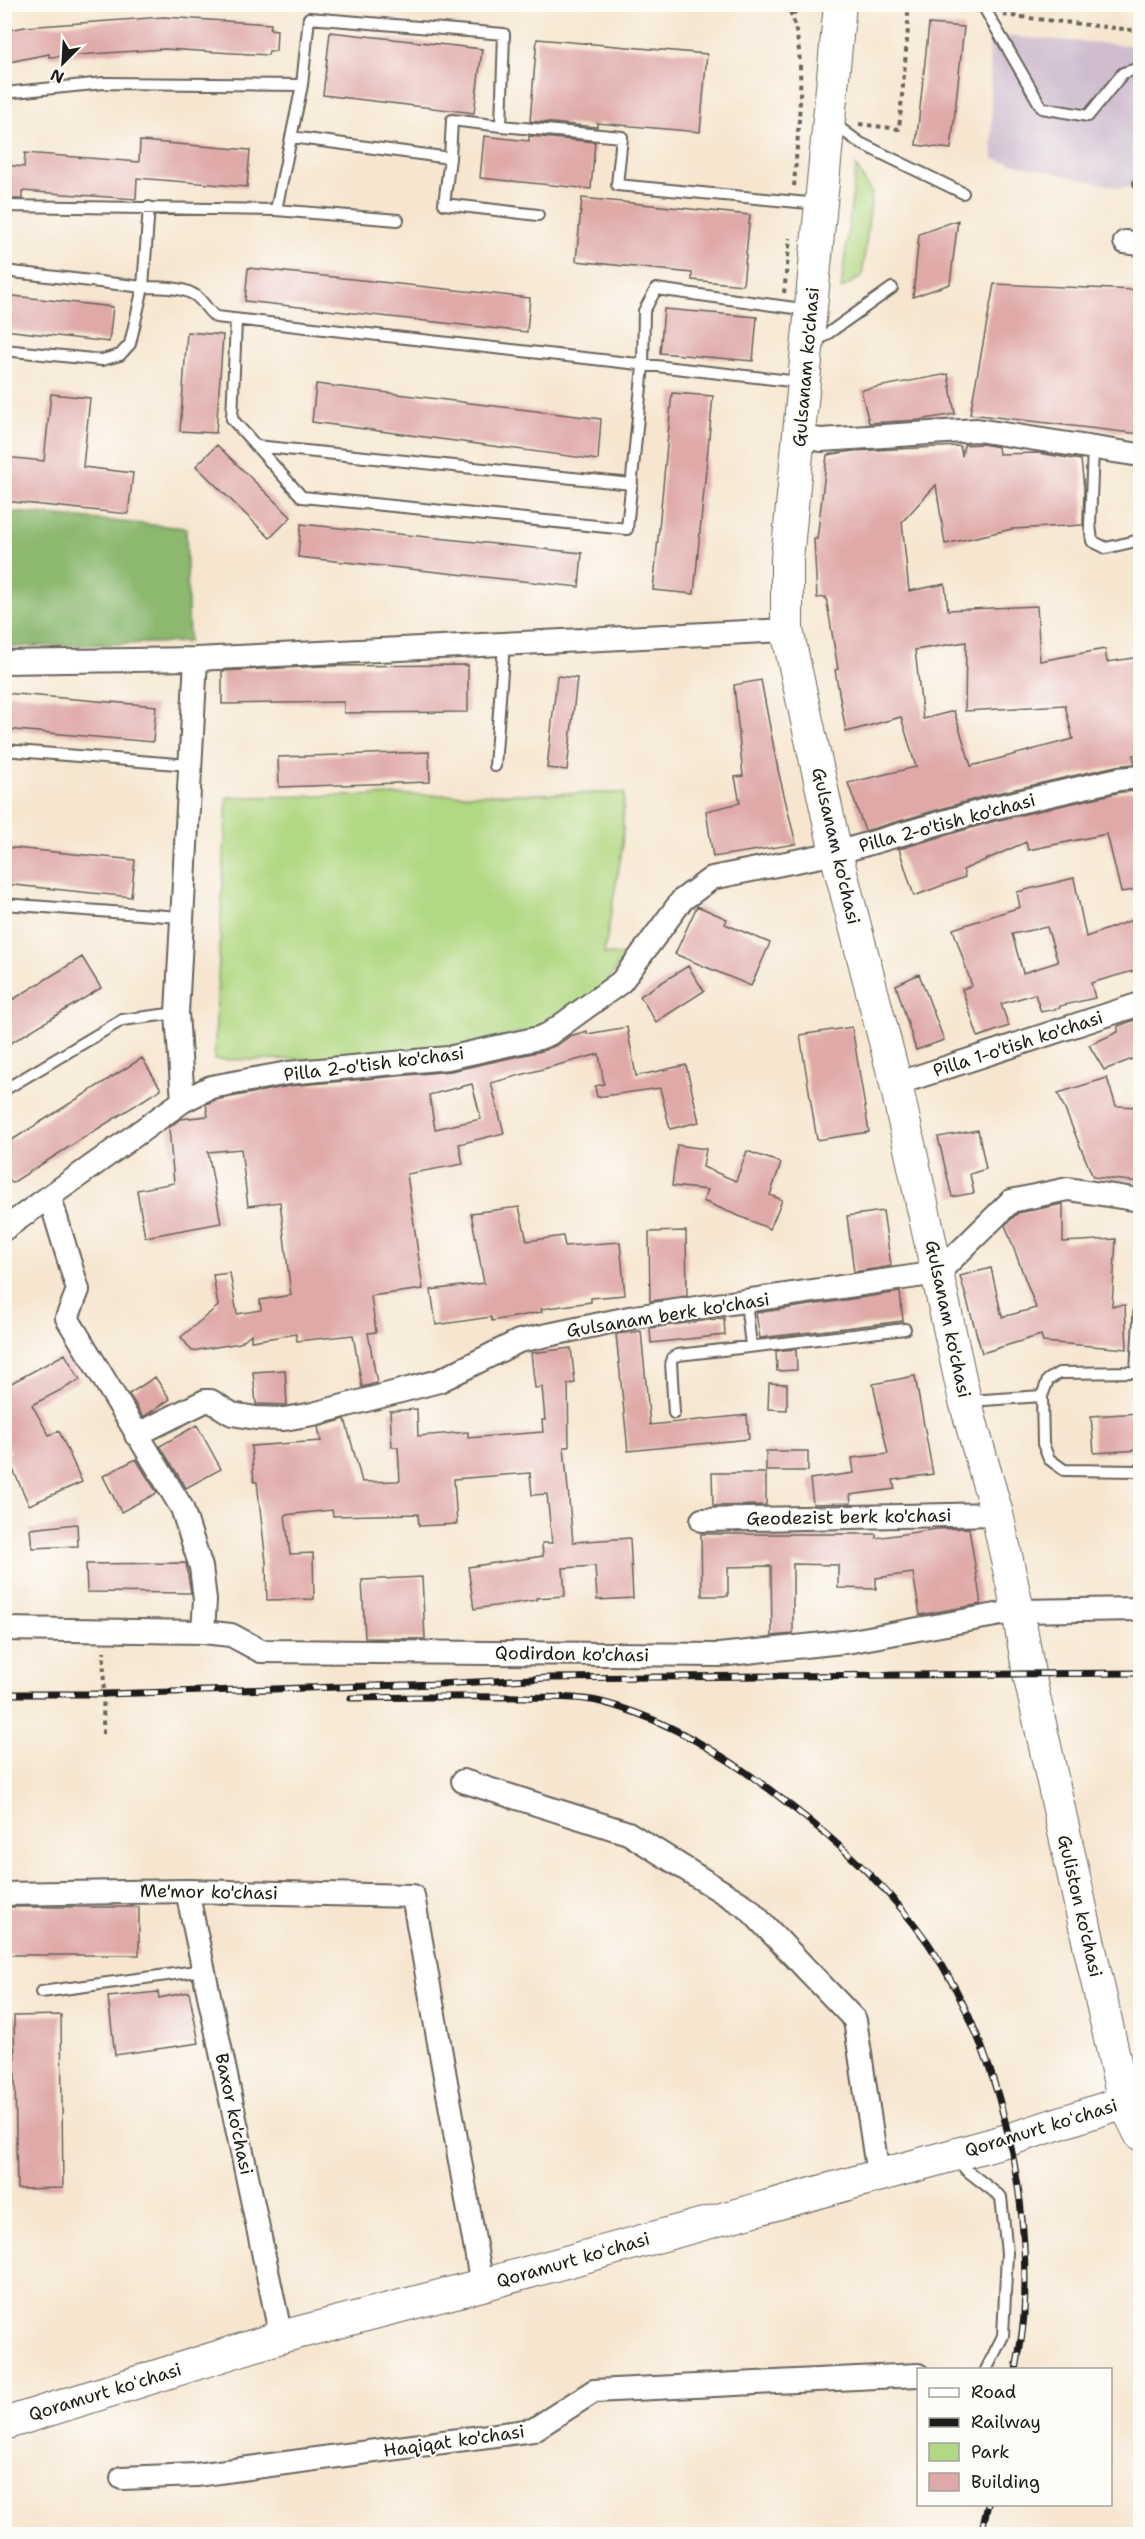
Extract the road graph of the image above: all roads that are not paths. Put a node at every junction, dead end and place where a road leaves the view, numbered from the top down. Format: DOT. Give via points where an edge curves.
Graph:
graph roads {
  1 [pos="840,4"];
  2 [pos="984,9"];
  3 [pos="1140,68"];
  4 [pos="302,85"];
  5 [pos="4,93"];
  6 [pos="829,120"];
  7 [pos="501,126"];
  8 [pos="291,137"];
  9 [pos="450,158"];
  10 [pos="963,194"];
  11 [pos="807,203"];
  12 [pos="4,206"];
  13 [pos="149,207"];
  14 [pos="276,210"];
  15 [pos="538,215"];
  16 [pos="398,220"];
  17 [pos="4,272"];
  18 [pos="143,287"];
  19 [pos="892,288"];
  20 [pos="797,308"];
  21 [pos="236,321"];
  22 [pos="807,348"];
  23 [pos="4,350"];
  24 [pos="643,366"];
  25 [pos="804,383"];
  26 [pos="799,436"];
  27 [pos="256,446"];
  28 [pos="1093,448"];
  29 [pos="1140,455"];
  30 [pos="632,484"];
  31 [pos="1140,540"];
  32 [pos="787,630"];
  33 [pos="504,644"];
  34 [pos="196,659"];
  35 [pos="4,662"];
  36 [pos="4,750"];
  37 [pos="189,765"];
  38 [pos="495,766"];
  39 [pos="1140,777"];
  40 [pos="836,853"];
  41 [pos="4,904"];
  42 [pos="180,917"];
  43 [pos="1140,1005"];
  44 [pos="177,1013"];
  45 [pos="896,1084"];
  46 [pos="4,1090"];
  47 [pos="183,1101"];
  48 [pos="50,1198"];
  49 [pos="1140,1200"];
  50 [pos="4,1229"];
  51 [pos="938,1273"];
  52 [pos="1140,1301"];
  53 [pos="746,1302"];
  54 [pos="905,1329"];
  55 [pos="751,1346"];
  56 [pos="1138,1372"];
  57 [pos="1042,1396"];
  58 [pos="965,1401"];
  59 [pos="675,1413"];
  60 [pos="136,1435"];
  61 [pos="1140,1471"];
  62 [pos="997,1514"];
  63 [pos="702,1520"];
  64 [pos="1140,1609"];
  65 [pos="1018,1611"];
  66 [pos="4,1629"];
  67 [pos="203,1632"];
  68 [pos="1029,1674"];
  69 [pos="462,1781"];
  70 [pos="187,1891"];
  71 [pos="4,1894"];
  72 [pos="204,1970"];
  73 [pos="40,1992"];
  74 [pos="1135,2111"];
  75 [pos="965,2169"];
  76 [pos="878,2175"];
  77 [pos="482,2285"];
  78 [pos="281,2337"];
  79 [pos="987,2368"];
  80 [pos="917,2375"];
  81 [pos="4,2424"];
  82 [pos="4,2435"];
  83 [pos="122,2478"];
  1 -- 6 [label="main road, Gulsanam ko'chasi"];
  2 -- 3 [label="lane" via="1042,108 1088,116 1123,73"];
  4 -- 5 [label="lane" via="104,82"];
  4 -- 7 [label="lane" via="309,18 504,34"];
  4 -- 8 [label="lane"];
  6 -- 10 [label="lane" via="860,143"];
  6 -- 11 [label="main road, Gulsanam ko'chasi"];
  7 -- 9 [label="lane" via="452,120"];
  7 -- 11 [label="lane" via="622,137 617,185"];
  8 -- 9 [label="lane"];
  8 -- 14 [label="lane"];
  9 -- 15 [label="lane" via="444,204"];
  11 -- 20 [label="main road, Gulsanam ko'chasi"];
  12 -- 13 [label="lane"];
  13 -- 14 [label="lane"];
  13 -- 18 [label="lane"];
  14 -- 16 [label="lane"];
  17 -- 18 [label="lane"];
  18 -- 21 [label="lane" via="193,294 207,312"];
  18 -- 23 [label="lane" via="130,344 120,355 102,360"];
  19 -- 22 [label="lane"];
  20 -- 22 [label="main road, Gulsanam ko'chasi"];
  20 -- 24 [label="lane" via="656,289 644,311"];
  21 -- 24 [label="lane"];
  21 -- 27 [label="lane" via="232,419"];
  22 -- 25 [label="main road, Gulsanam ko'chasi"];
  24 -- 25 [label="lane"];
  24 -- 30 [label="lane"];
  25 -- 26 [label="main road, Gulsanam ko'chasi"];
  26 -- 28 [label="street" via="821,440 977,430"];
  26 -- 32 [label="main road, Gulsanam ko'chasi" via="787,559"];
  27 -- 30 [label="lane"];
  27 -- 30 [label="lane" via="302,497 627,529"];
  28 -- 29 [label="street"];
  28 -- 31 [label="lane" via="1092,541 1106,548"];
  32 -- 33 [label="street"];
  32 -- 40 [label="main road, Gulsanam ko'chasi"];
  33 -- 34 [label="street"];
  33 -- 38 [label="lane"];
  34 -- 35 [label="street"];
  34 -- 37 [label="street"];
  36 -- 37 [label="lane"];
  37 -- 42 [label="street"];
  39 -- 40 [label="street, Pilla 2-o'tish ko'chasi" via="992,808"];
  40 -- 45 [label="main road, Gulsanam ko'chasi"];
  40 -- 47 [label="street, Pilla 2-o'tish ko'chasi" via="712,878 682,900 621,982 549,1034 448,1058 288,1073 211,1087"];
  41 -- 42 [label="lane"];
  42 -- 44 [label="street"];
  43 -- 45 [label="street, Pilla 1-o'tish ko'chasi"];
  44 -- 46 [label="lane" via="122,1020"];
  44 -- 47 [label="street"];
  45 -- 51 [label="main road, Gulsanam ko'chasi"];
  47 -- 48 [label="street, Pilla 2-o'tish ko'chasi"];
  48 -- 50 [label="street, Pilla 2-o'tish ko'chasi"];
  48 -- 60 [label="street" via="78,1290 67,1318"];
  49 -- 51 [label="street" via="1068,1189 1011,1201"];
  51 -- 53 [label="street, Gulsanam berk ko'chasi"];
  51 -- 58 [label="main road, Gulsanam ko'chasi"];
  52 -- 56 [label="lane"];
  53 -- 55 [label="lane"];
  53 -- 60 [label="street, Gulsanam berk ko'chasi" via="634,1317 519,1341 439,1381 313,1414 285,1419 256,1418 232,1414 205,1401"];
  54 -- 55 [label="lane"];
  55 -- 59 [label="lane" via="672,1358"];
  56 -- 57 [label="lane" via="1059,1373 1048,1380"];
  57 -- 58 [label="lane"];
  57 -- 61 [label="lane" via="1043,1444 1049,1459 1064,1470"];
  58 -- 62 [label="main road, Gulsanam ko'chasi"];
  60 -- 67 [label="street" via="182,1508 204,1585"];
  62 -- 63 [label="street, Geodezist berk ko'chasi"];
  62 -- 65 [label="main road, Gulsanam ko'chasi"];
  64 -- 65 [label="street, Qodirdon ko'chasi"];
  65 -- 67 [label="street, Qodirdon ko'chasi" via="852,1641 719,1655 261,1651 231,1635"];
  65 -- 68 [label="main road, Gulsanam ko'chasi"];
  66 -- 67 [label="street, Qodirdon ko'chasi"];
  68 -- 74 [label="main road, Guliston ko'chasi"];
  69 -- 76 [label="street" via="628,1833 748,1908 855,2020"];
  70 -- 71 [label="street, Me'mor ko'chasi"];
  70 -- 72 [label="street, Baxor ko'chasi"];
  70 -- 77 [label="street, Me'mor ko'chasi" via="413,1896"];
  72 -- 73 [label="lane"];
  72 -- 78 [label="street, Baxor ko'chasi"];
  74 -- 75 [label="main road, Qoramurt koʻchasi"];
  74 -- 76 [label="main road, Qoramurt koʻchasi"];
  75 -- 79 [label="lane" via="1001,2197 1007,2253 1003,2336"];
  75 -- 82 [label="main road, Qoramurt koʻchasi" via="487,2296"];
  76 -- 77 [label="main road, Qoramurt koʻchasi"];
  77 -- 78 [label="main road, Qoramurt koʻchasi"];
  78 -- 81 [label="main road, Qoramurt koʻchasi"];
  80 -- 83 [label="street, Haqiqat ko'chasi" via="594,2391 533,2430 196,2475"];
}
